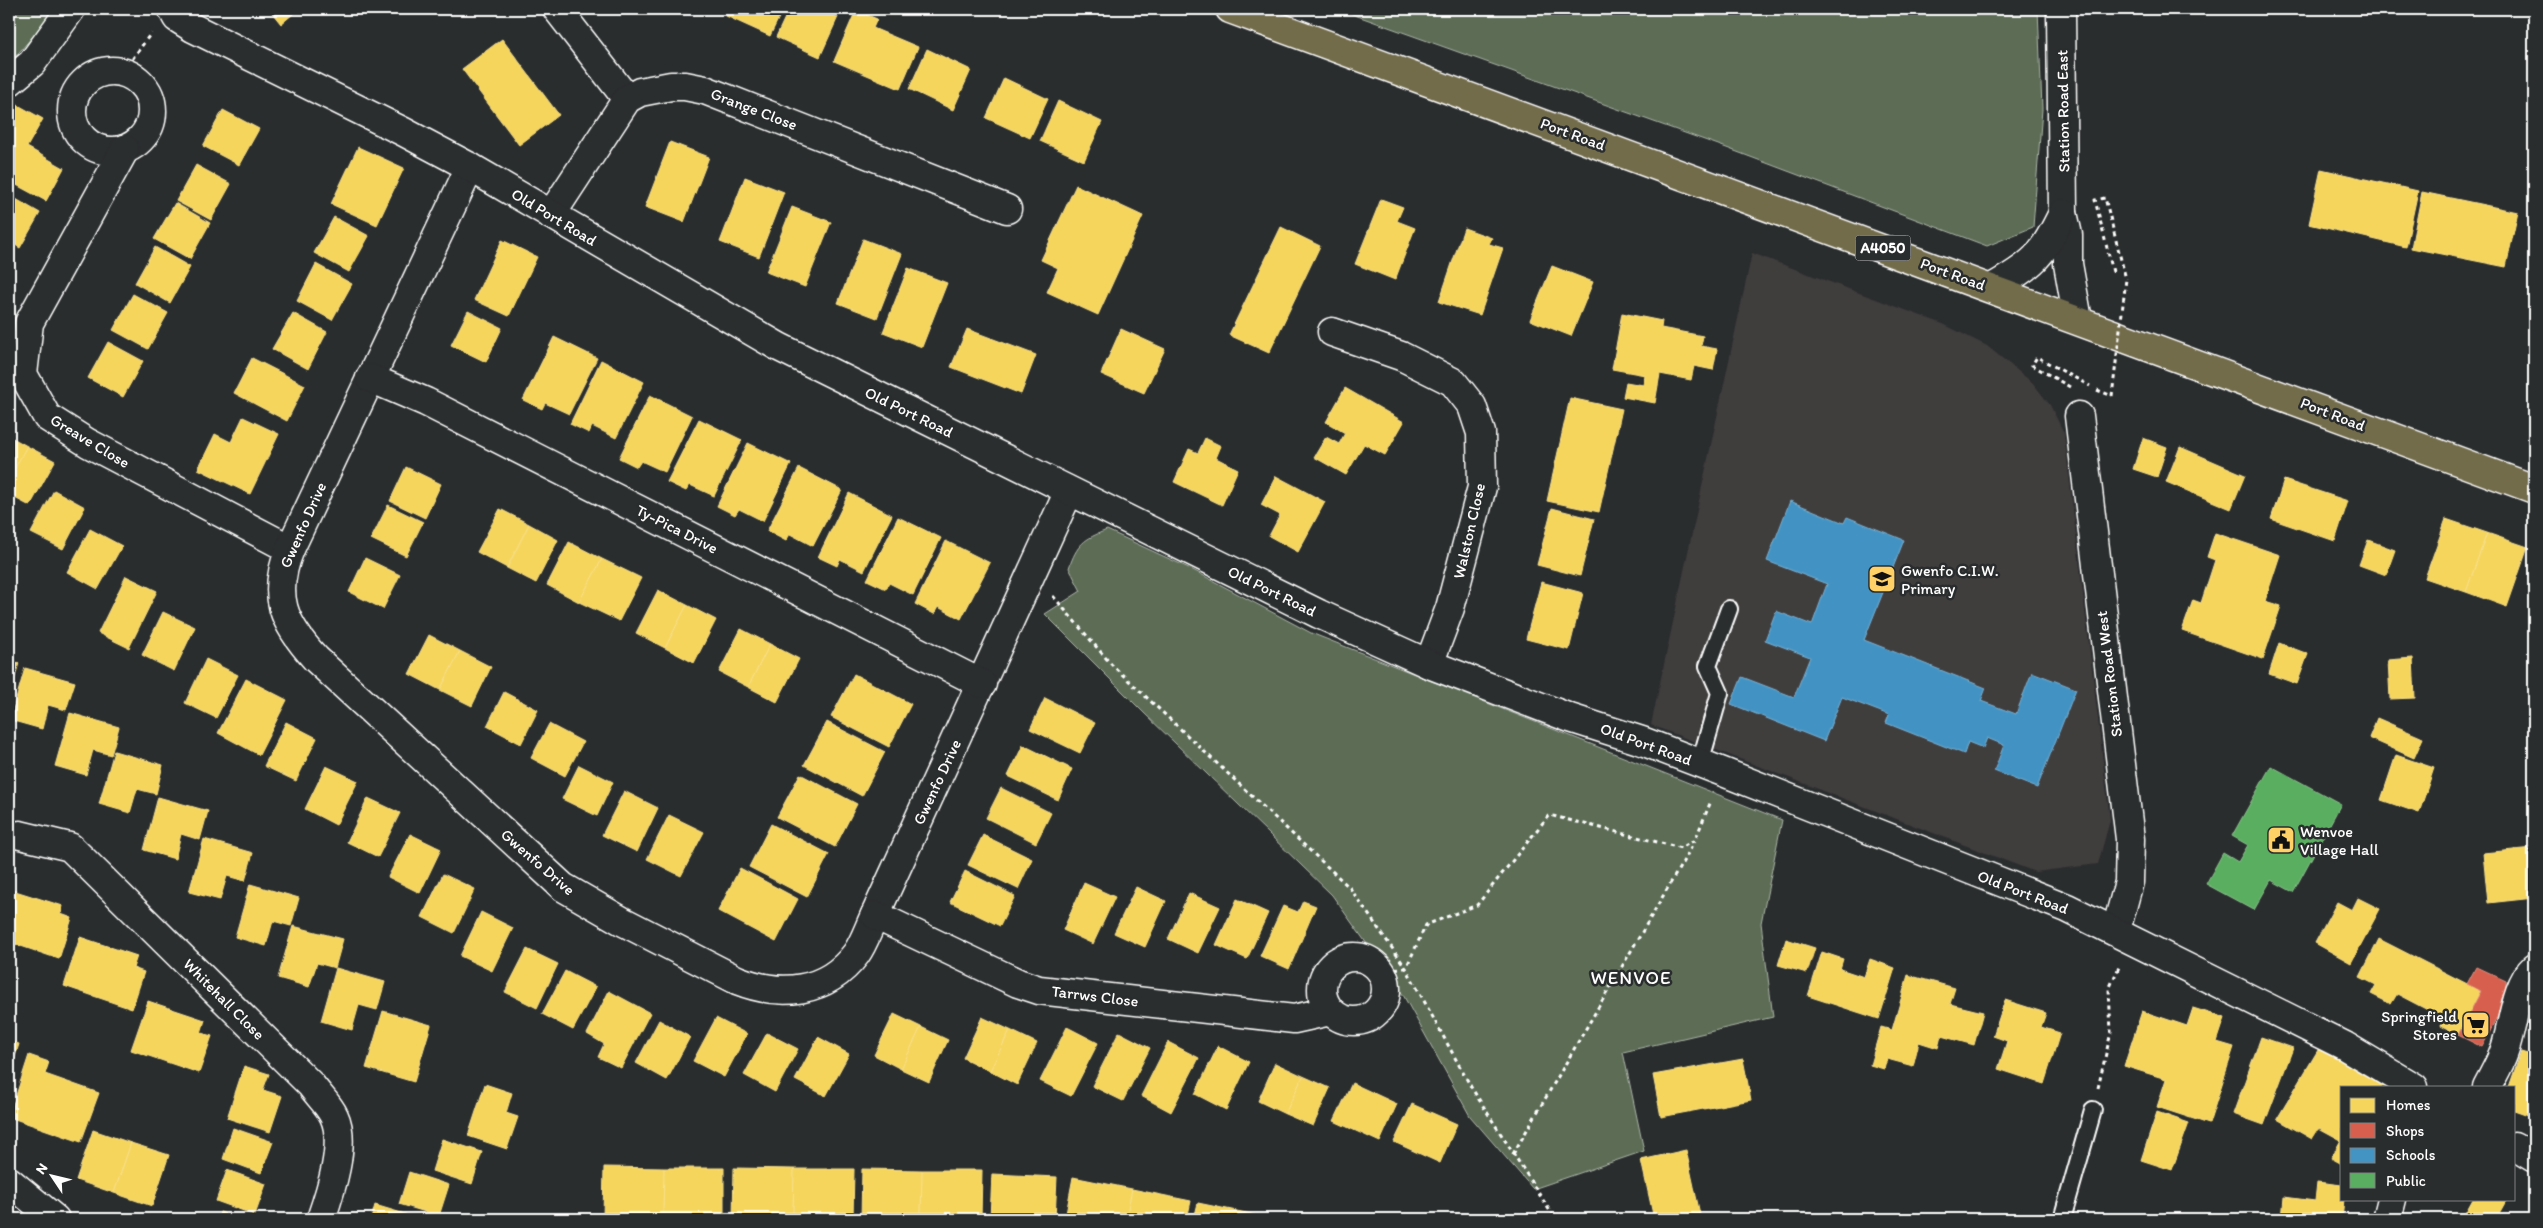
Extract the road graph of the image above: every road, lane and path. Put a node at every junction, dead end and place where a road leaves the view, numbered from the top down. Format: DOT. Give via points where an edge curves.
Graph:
graph roads {
  1 [pos="71,9"];
  2 [pos="172,9"];
  3 [pos="557,9"];
  4 [pos="1230,9"];
  5 [pos="2061,9"];
  6 [pos="153,30"];
  7 [pos="124,72"];
  8 [pos="9,82"];
  9 [pos="627,99"];
  10 [pos="126,150"];
  11 [pos="470,167"];
  12 [pos="1007,209"];
  13 [pos="2064,213"];
  14 [pos="551,215"];
  15 [pos="2113,272"];
  16 [pos="1992,288"];
  17 [pos="2078,320"];
  18 [pos="1332,332"];
  19 [pos="370,378"];
  20 [pos="2071,388"];
  21 [pos="2078,416"];
  22 [pos="2534,489"];
  23 [pos="1069,491"];
  24 [pos="290,548"];
  25 [pos="1036,568"];
  26 [pos="1729,609"];
  27 [pos="1429,664"];
  28 [pos="982,684"];
  29 [pos="1700,763"];
  30 [pos="1714,796"];
  31 [pos="20,835"];
  32 [pos="1695,840"];
  33 [pos="875,915"];
  34 [pos="2124,934"];
  35 [pos="1406,968"];
  36 [pos="2534,968"];
  37 [pos="1380,969"];
  38 [pos="1330,1010"];
  39 [pos="2412,1086"];
  40 [pos="2487,1086"];
  41 [pos="2093,1110"];
  42 [pos="2516,1147"];
  43 [pos="1513,1154"];
  44 [pos="2534,1158"];
  45 [pos="9,1180"];
  46 [pos="2392,1200"];
  47 [pos="55,1219"];
  48 [pos="320,1219"];
  49 [pos="1555,1219"];
  50 [pos="2062,1219"];
  51 [pos="2387,1219"];
  1 -- 8 [label="street" via="32,63"];
  2 -- 11 [label="street, Old Port Road" via="177,18 192,28"];
  3 -- 9 [label="street"];
  4 -- 16 [label="main road, Port Road / A4050"];
  5 -- 13 [label="street, Station Road East"];
  6 -- 7 [label="path"];
  7 -- 10 [label="street, Greave Close" via="144,87 152,110 151,123 145,134"];
  7 -- 10 [label="street" via="96,74 75,92 71,106 77,133 87,143 99,150"];
  9 -- 12 [label="street, Grange Close" via="640,92 671,86 705,90"];
  9 -- 14 [label="street"];
  10 -- 24 [label="street, Greave Close" via="29,323 24,374 47,417 88,443"];
  11 -- 14 [label="street, Old Port Road"];
  11 -- 19 [label="street, Gwenfo Drive"];
  13 -- 16 [label="street, Station Road East" via="2048,244 2035,260"];
  13 -- 17 [label="street, Station Road East" via="2068,264"];
  14 -- 23 [label="street, Old Port Road" via="779,347"];
  15 -- 20 [label="path, bridge" via="2095,200 2105,198 2126,279 2112,396 2037,357 2032,365"];
  16 -- 17 [label="main road, Port Road / A4050"];
  17 -- 22 [label="main road, Port Road / A4050"];
  18 -- 27 [label="street, Walston Close" via="1401,356 1453,382 1472,406 1481,433 1482,487 1455,593"];
  19 -- 24 [label="street, Gwenfo Drive"];
  19 -- 28 [label="street, Ty-Pica Drive" via="426,402"];
  21 -- 34 [label="street, Station Road West" via="2130,839"];
  23 -- 25 [label="street, Gwenfo Drive"];
  23 -- 27 [label="street, Old Port Road" via="1319,614"];
  24 -- 33 [label="street, Gwenfo Drive" via="280,579 282,601 289,622 302,642 572,894 737,980 756,988 777,991 802,990 821,984 838,972 856,953"];
  25 -- 28 [label="street, Gwenfo Drive"];
  25 -- 35 [label="path" via="1054,597 1111,664 1350,888"];
  26 -- 29 [label="lane" via="1708,666 1720,693"];
  27 -- 29 [label="street, Old Port Road"];
  28 -- 33 [label="street, Gwenfo Drive"];
  29 -- 34 [label="street, Old Port Road" via="2044,898"];
  30 -- 32 [label="path"];
  31 -- 48 [label="street, Whitehall Close" via="70,847 311,1085 334,1116 339,1132 336,1162"];
  32 -- 35 [label="path" via="1681,848 1549,815 1477,905 1426,924"];
  32 -- 43 [label="path"];
  33 -- 38 [label="street, Tarrws Close" via="1018,983 1040,990 1294,1019"];
  34 -- 39 [label="street, Old Port Road" via="2345,1046"];
  34 -- 41 [label="path" via="2110,989 2111,1032"];
  35 -- 37 [label="path"];
  35 -- 43 [label="path" via="1471,1087"];
  36 -- 40 [label="street" via="2518,998 2504,1052"];
  37 -- 38 [label="street" via="1385,978 1385,1001 1370,1017 1349,1021"];
  37 -- 38 [label="street" via="1363,958 1343,959 1334,964 1327,972 1322,991"];
  41 -- 50 [label="lane"];
  42 -- 44 [label="street"];
  43 -- 49 [label="path"];
  45 -- 47 [label="street"];
  46 -- 51 [label="street"];
}
